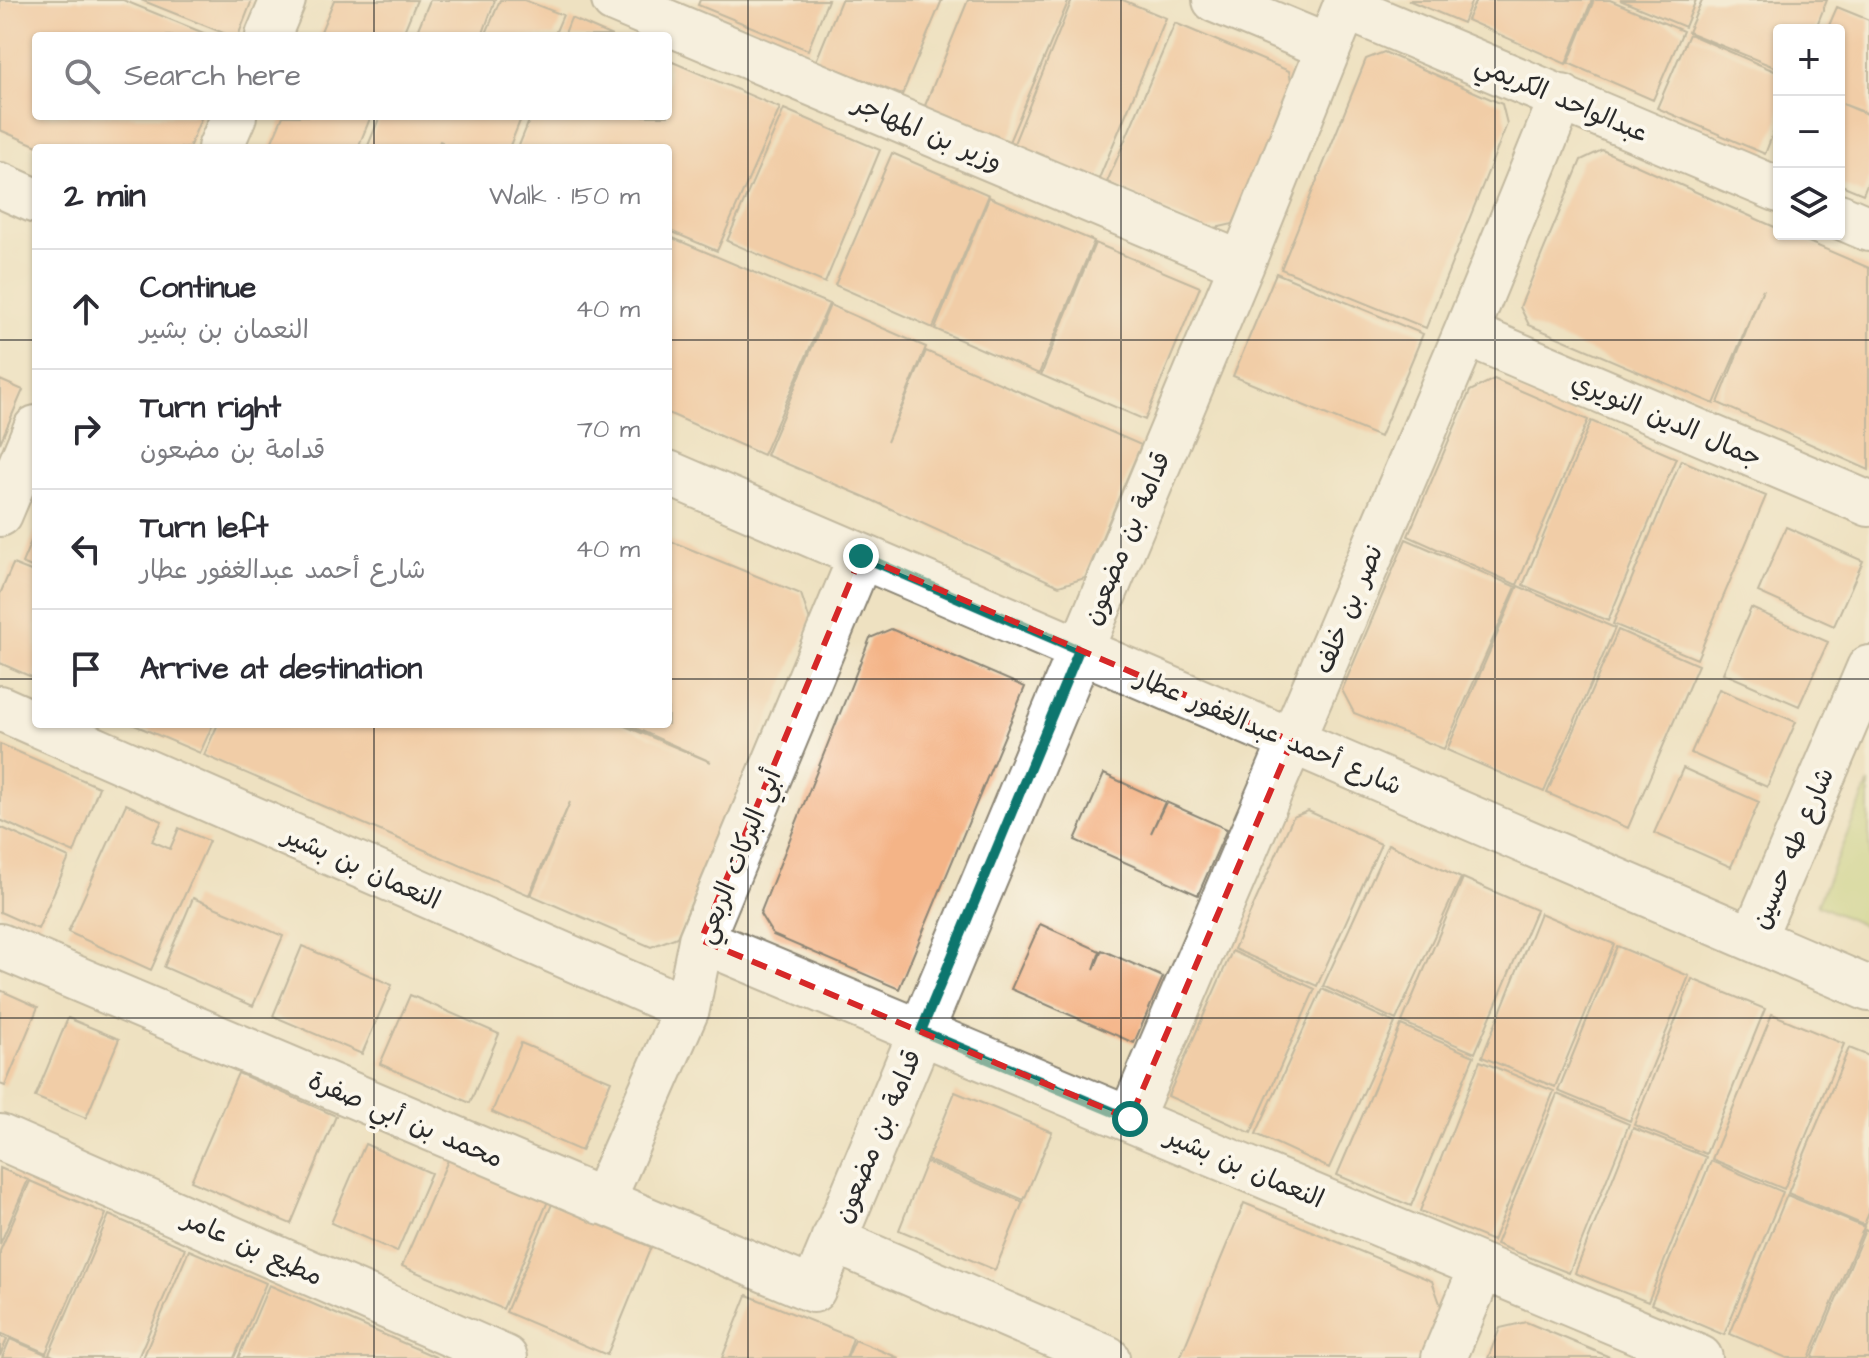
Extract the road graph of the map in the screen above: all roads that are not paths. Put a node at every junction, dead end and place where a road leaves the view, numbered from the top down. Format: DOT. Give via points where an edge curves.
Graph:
graph roads {
  1 [pos="283,0"];
  2 [pos="614,0"];
  3 [pos="1215,0"];
  4 [pos="1345,7"];
  5 [pos="1293,14"];
  6 [pos="270,32"];
  7 [pos="1328,47"];
  8 [pos="1562,97"];
  9 [pos="232,120"];
  10 [pos="222,144"];
  11 [pos="0,185"];
  12 [pos="1773,187"];
  13 [pos="32,199"];
  14 [pos="1845,219"];
  15 [pos="1869,229"];
  16 [pos="1242,264"];
  17 [pos="1466,333"];
  18 [pos="32,438"];
  19 [pos="672,475"];
  20 [pos="1869,504"];
  21 [pos="0,514"];
  22 [pos="861,556"];
  23 [pos="1079,650"];
  24 [pos="1869,668"];
  25 [pos="0,708"];
  26 [pos="32,722"];
  27 [pos="45,728"];
  28 [pos="1292,741"];
  29 [pos="1753,939"];
  30 [pos="701,940"];
  31 [pos="0,946"];
  32 [pos="1869,989"];
  33 [pos="687,1009"];
  34 [pos="921,1031"];
  35 [pos="1130,1119"];
  36 [pos="0,1137"];
  37 [pos="602,1202"];
  38 [pos="833,1240"];
  39 [pos="1482,1267"];
  40 [pos="813,1290"];
  41 [pos="1018,1340"];
  42 [pos="505,1358"];
  43 [pos="1107,1358"];
  44 [pos="1444,1358"];
  45 [pos="1700,1358"];
  1 -- 6 [label="street"];
  2 -- 16 [label="street, وزير بن المهاجر"];
  3 -- 5 [label="street"];
  4 -- 7 [label="street, قدامة بن مضعون"];
  4 -- 8 [label="street, عبدالواحد الكريمي"];
  5 -- 7 [label="street"];
  7 -- 16 [label="street, قدامة بن مضعون"];
  8 -- 12 [label="street, عبدالواحد الكريمي"];
  8 -- 17 [label="street, نصر بن خلف"];
  9 -- 10 [label="street"];
  11 -- 13 [label="street"];
  14 -- 15 [label="street"];
  16 -- 23 [label="street, قدامة بن مضعون"];
  17 -- 20 [label="street, جمال الدين النويري"];
  17 -- 28 [label="street, نصر بن خلف"];
  18 -- 21 [label="street"];
  19 -- 22 [label="street, شارع أحمد عبدالغفور عطار"];
  22 -- 23 [label="street, شارع أحمد عبدالغفور عطار"];
  22 -- 30 [label="street, أبي البركات الربعي"];
  23 -- 28 [label="street, شارع أحمد عبدالغفور عطار"];
  23 -- 34 [label="street, قدامة بن مضعون"];
  24 -- 29 [label="street, شارع طه حسين"];
  25 -- 26 [label="street, النعمان بن بشير"];
  27 -- 33 [label="street, النعمان بن بشير"];
  28 -- 29 [label="street, شارع أحمد عبدالغفور عطار"];
  28 -- 35 [label="street, نصر بن خلف"];
  29 -- 32 [label="street, شارع أحمد عبدالغفور عطار"];
  30 -- 33 [label="street, أبي البركات الربعي"];
  30 -- 34 [label="street, النعمان بن بشير"];
  31 -- 37 [label="street, محمد بن أبي صفرة"];
  33 -- 37 [label="street, أبي البركات الربعي"];
  34 -- 35 [label="street, النعمان بن بشير"];
  34 -- 38 [label="street, قدامة بن مضعون"];
  35 -- 39 [label="street, النعمان بن بشير"];
  36 -- 42 [label="street, مطيع بن عامر"];
  37 -- 40 [label="street, محمد بن أبي صفرة"];
  38 -- 40 [label="street, قدامة بن مضعون"];
  38 -- 41 [label="street"];
  39 -- 44 [label="street"];
  39 -- 45 [label="street, النعمان بن بشير"];
  41 -- 43 [label="street"];
}
